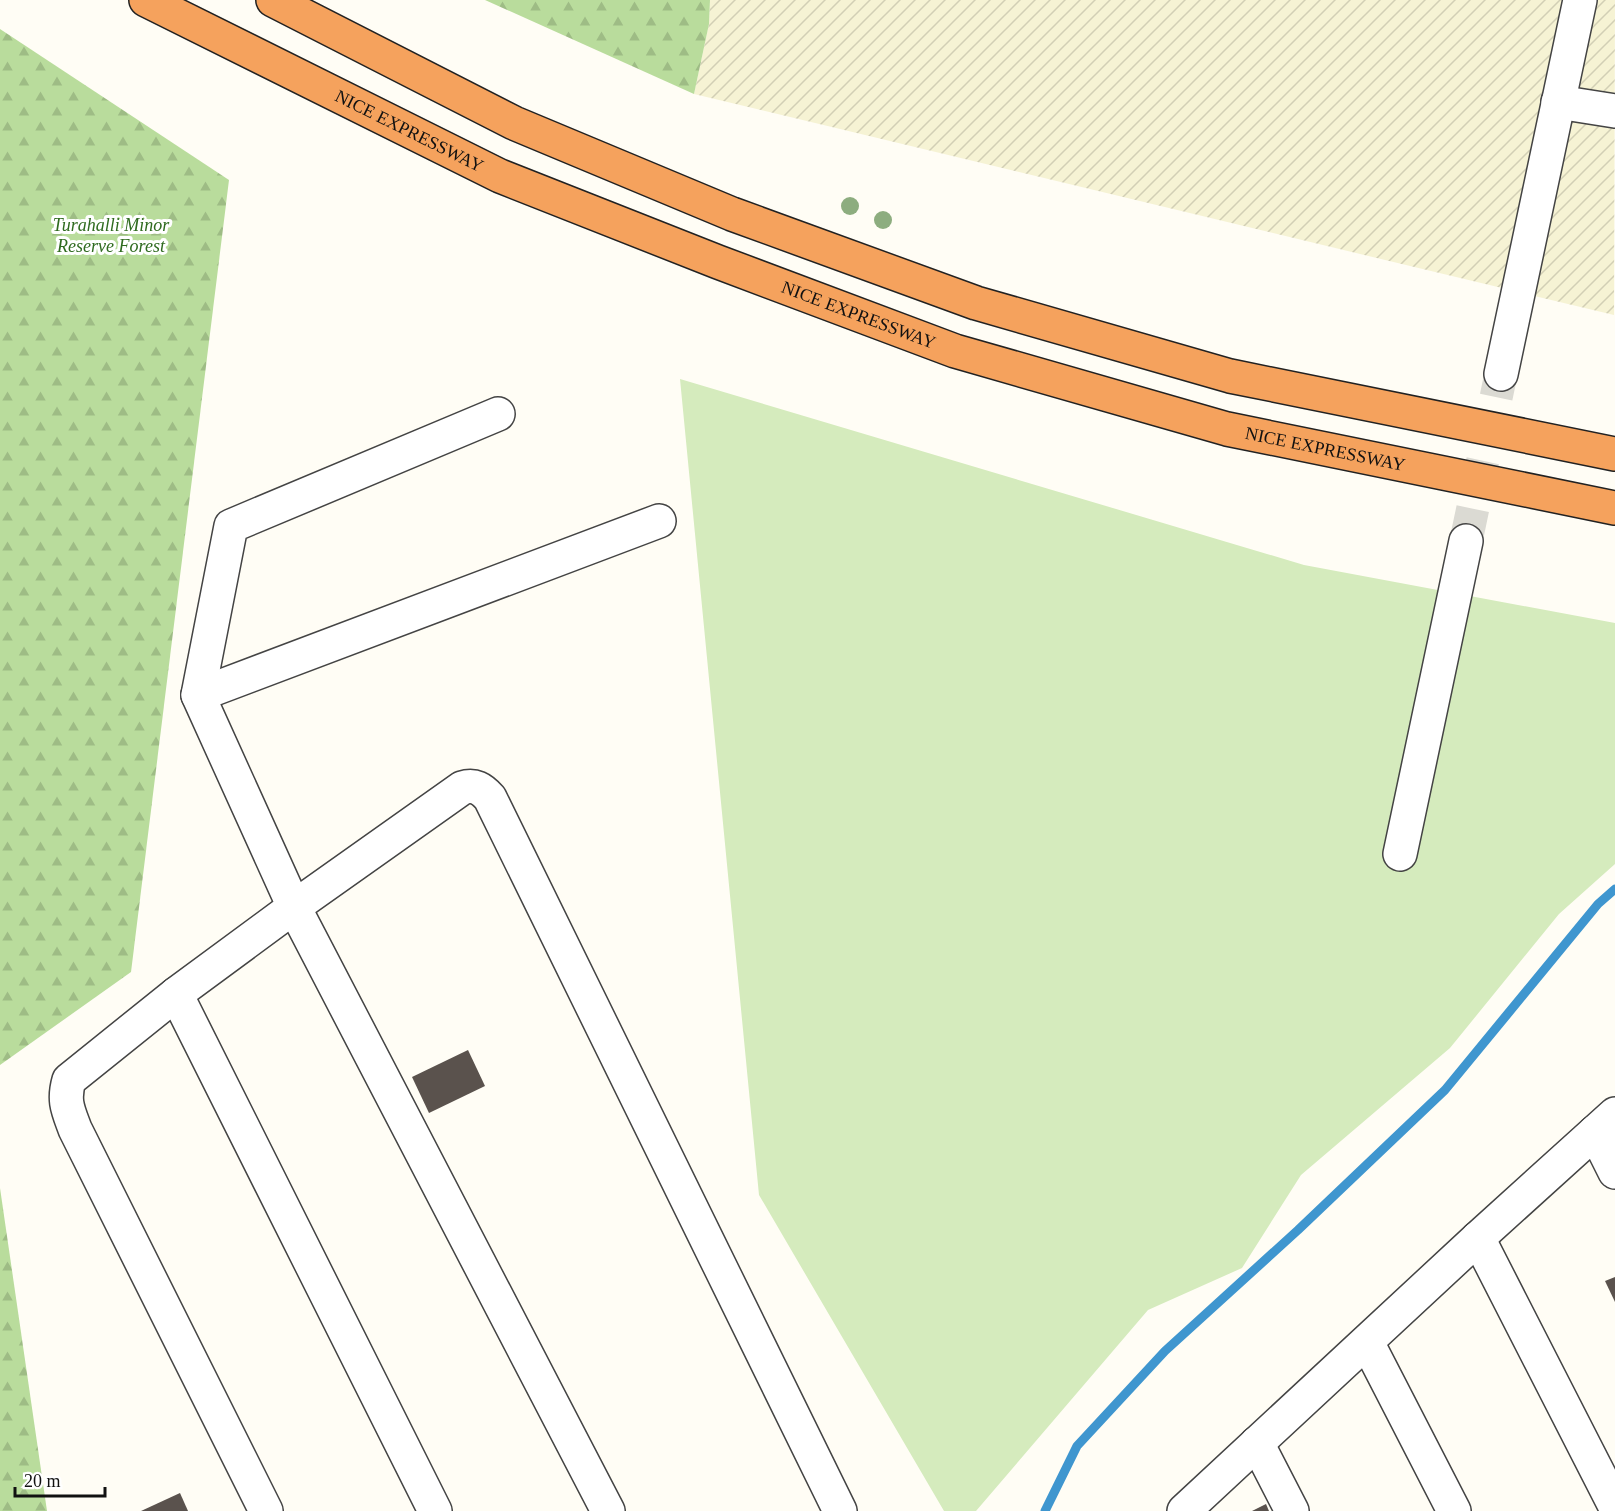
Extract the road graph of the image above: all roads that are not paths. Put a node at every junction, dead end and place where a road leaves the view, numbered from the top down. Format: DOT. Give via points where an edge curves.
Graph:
graph roads {
  1 [pos="146,0"];
  2 [pos="273,0"];
  3 [pos="1580,0"];
  4 [pos="1558,102"];
  5 [pos="1615,111"];
  6 [pos="1501,374"];
  7 [pos="498,414"];
  8 [pos="1615,454"];
  9 [pos="1615,508"];
  10 [pos="659,520"];
  11 [pos="1466,541"];
  12 [pos="198,695"];
  13 [pos="1400,854"];
  14 [pos="294,907"];
  15 [pos="176,994"];
  16 [pos="1605,1123"];
  17 [pos="1615,1172"];
  18 [pos="1478,1238"];
  19 [pos="1367,1342"];
  20 [pos="1257,1443"];
  21 [pos="1615,1506"];
  22 [pos="266,1511"];
  23 [pos="435,1511"];
  24 [pos="608,1511"];
  25 [pos="840,1511"];
  26 [pos="1184,1511"];
  27 [pos="1292,1511"];
  28 [pos="1454,1511"];
  1 -- 9 [label="highway, NICE EXPRESSWAY" via="500,176 955,351 1227,429"];
  2 -- 8 [label="highway" via="514,123 732,214 976,303 1230,376"];
  3 -- 4 [label="street"];
  4 -- 5 [label="street"];
  4 -- 6 [label="street"];
  7 -- 12 [label="street" via="231,526"];
  10 -- 12 [label="street"];
  11 -- 13 [label="street"];
  12 -- 14 [label="street"];
  14 -- 15 [label="street"];
  14 -- 24 [label="street"];
  14 -- 25 [label="street" via="462,788 470,786 490,798"];
  15 -- 22 [label="street" via="69,1080 66,1106"];
  15 -- 23 [label="street"];
  16 -- 17 [label="street"];
  16 -- 18 [label="street"];
  18 -- 19 [label="street"];
  18 -- 21 [label="street"];
  19 -- 20 [label="street"];
  19 -- 28 [label="street"];
  20 -- 26 [label="street"];
  20 -- 27 [label="street"];
}
